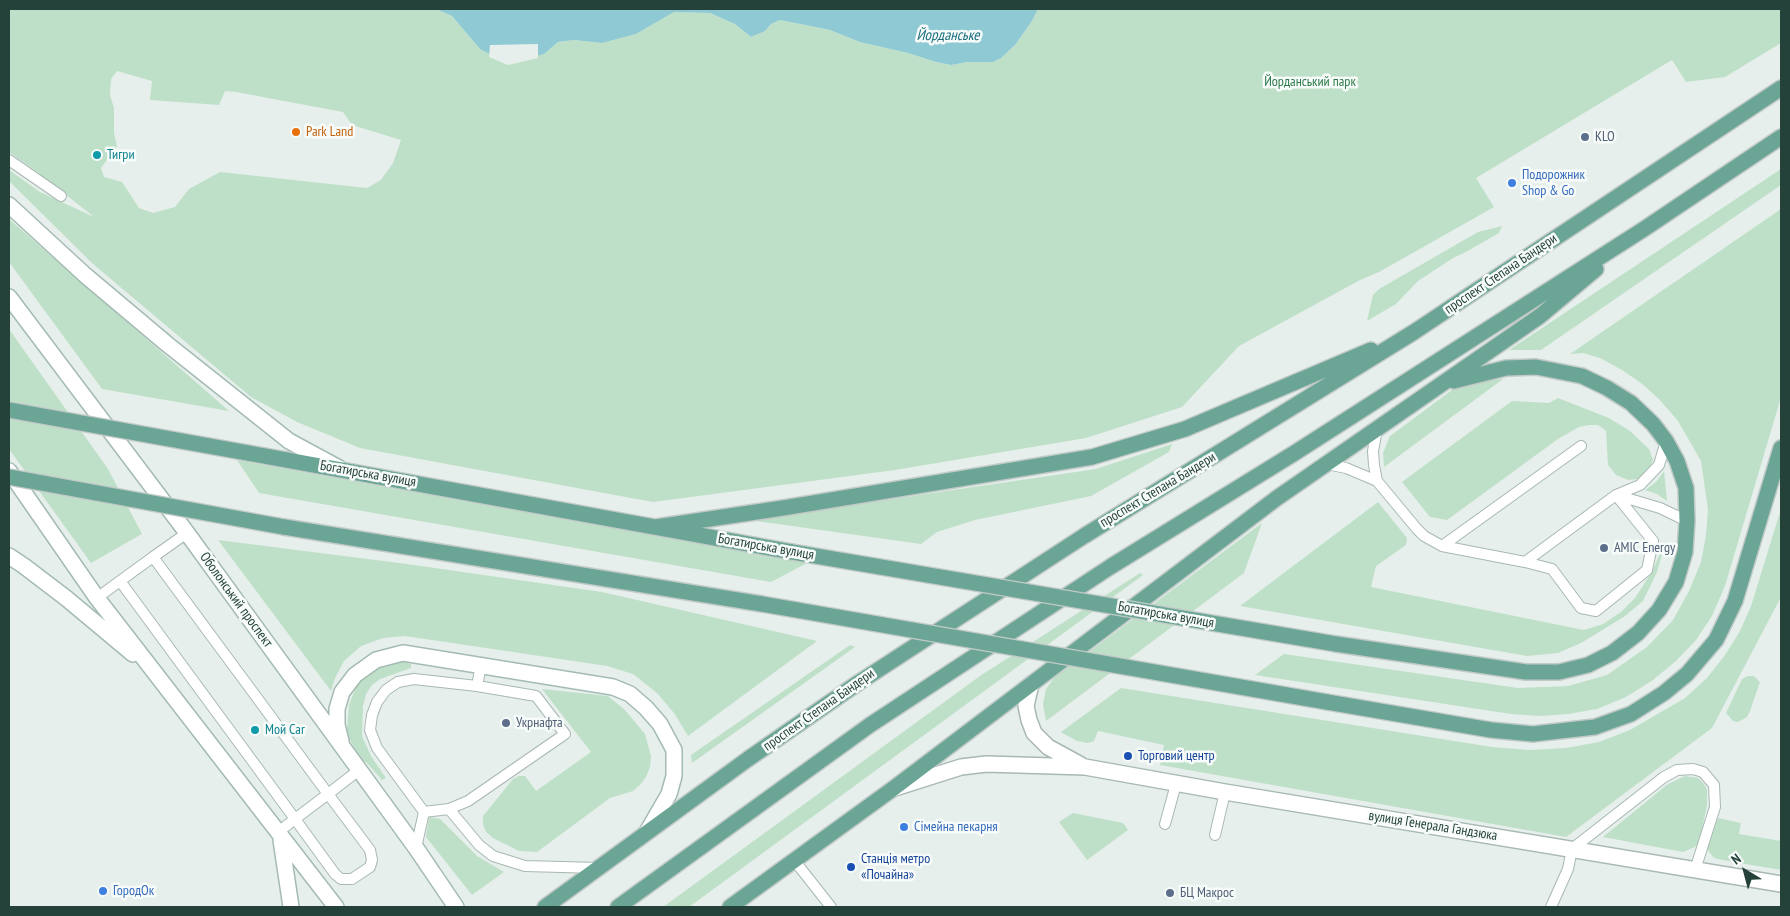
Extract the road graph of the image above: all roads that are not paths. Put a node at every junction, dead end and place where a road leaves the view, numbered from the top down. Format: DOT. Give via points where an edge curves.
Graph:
graph roads {
  1 [pos="1781,88"];
  2 [pos="1781,137"];
  3 [pos="9,160"];
  4 [pos="61,196"];
  5 [pos="9,205"];
  6 [pos="1644,229"];
  7 [pos="9,297"];
  8 [pos="1414,332"];
  9 [pos="1440,385"];
  10 [pos="9,410"];
  11 [pos="1377,429"];
  12 [pos="1666,441"];
  13 [pos="1581,446"];
  14 [pos="1781,448"];
  15 [pos="1327,464"];
  16 [pos="340,469"];
  17 [pos="9,472"];
  18 [pos="9,477"];
  19 [pos="1377,481"];
  20 [pos="1616,495"];
  21 [pos="1687,522"];
  22 [pos="656,527"];
  23 [pos="187,533"];
  24 [pos="1442,546"];
  25 [pos="9,556"];
  26 [pos="153,557"];
  27 [pos="1525,562"];
  28 [pos="120,580"];
  29 [pos="97,598"];
  30 [pos="481,665"];
  31 [pos="155,673"];
  32 [pos="1031,684"];
  33 [pos="477,686"];
  34 [pos="343,747"];
  35 [pos="1085,767"];
  36 [pos="359,770"];
  37 [pos="1176,784"];
  38 [pos="894,788"];
  39 [pos="1225,792"];
  40 [pos="328,794"];
  41 [pos="449,809"];
  42 [pos="424,812"];
  43 [pos="295,819"];
  44 [pos="1165,824"];
  45 [pos="647,832"];
  46 [pos="279,835"];
  47 [pos="1215,835"];
  48 [pos="416,848"];
  49 [pos="1572,849"];
  50 [pos="794,860"];
  51 [pos="599,868"];
  52 [pos="1695,870"];
  53 [pos="1781,884"];
  54 [pos="292,907"];
  55 [pos="336,907"];
  56 [pos="456,907"];
  57 [pos="545,907"];
  58 [pos="618,907"];
  59 [pos="730,907"];
  60 [pos="831,907"];
  61 [pos="1551,907"];
  1 -- 8 [label="main road, проспект Степана Бандери"];
  2 -- 6 [label="main road"];
  3 -- 4 [label="lane"];
  5 -- 16 [label="main road" via="92,282 288,442"];
  6 -- 9 [label="main road" via="1540,316"];
  6 -- 58 [label="main road" via="1110,567 879,719"];
  7 -- 23 [label="main road, Оболонський проспект"];
  8 -- 22 [label="main road" via="1185,429 1092,457"];
  8 -- 45 [label="main road, проспект Степана Бандери" via="1084,536 858,682"];
  9 -- 11 [label="main road"];
  9 -- 12 [label="main road, Богатирська вулиця" via="1506,368 1536,367 1582,376 1631,404"];
  10 -- 16 [label="main road, Богатирська вулиця, bridge"];
  11 -- 15 [label="main road"];
  11 -- 19 [label="lane" via="1374,465"];
  12 -- 20 [label="lane" via="1660,464 1640,485"];
  12 -- 21 [label="main road, Богатирська вулиця" via="1686,488"];
  13 -- 24 [label="lane"];
  14 -- 18 [label="main road, bridge" via="1735,601 1716,640 1687,674 1631,714 1596,727 1533,734 1491,730 762,604 284,527"];
  15 -- 19 [label="lane"];
  15 -- 32 [label="main road" via="1277,498"];
  16 -- 22 [label="main road, Богатирська вулиця"];
  17 -- 29 [label="main road"];
  19 -- 24 [label="lane" via="1424,536"];
  20 -- 21 [label="lane" via="1660,508"];
  20 -- 27 [label="lane"];
  20 -- 27 [label="lane" via="1653,541 1647,570 1596,611 1581,608 1552,569"];
  21 -- 22 [label="main road, Богатирська вулиця, bridge" via="1685,552 1676,582 1659,610 1638,633 1612,653 1588,666 1559,672 1526,672 1336,644"];
  23 -- 26 [label="lane"];
  23 -- 34 [label="main road, Оболонський проспект"];
  24 -- 27 [label="lane"];
  25 -- 31 [label="main road"];
  26 -- 28 [label="lane"];
  26 -- 40 [label="lane"];
  28 -- 29 [label="lane"];
  28 -- 43 [label="lane"];
  29 -- 31 [label="main road"];
  30 -- 33 [label="lane"];
  30 -- 34 [label="main road" via="403,654 376,660 355,675 342,692 337,725"];
  30 -- 45 [label="main road" via="613,687 630,694 646,708 660,724 675,758 670,794"];
  31 -- 46 [label="main road"];
  32 -- 35 [label="main road, вулиця Генерала Гандзюка" via="1026,706 1034,733 1048,747"];
  32 -- 38 [label="main road"];
  33 -- 41 [label="lane" via="536,696 566,734 468,801"];
  33 -- 42 [label="lane" via="414,679 398,682 377,702 370,730 376,748"];
  34 -- 36 [label="main road, Оболонський проспект"];
  35 -- 37 [label="main road, вулиця Генерала Гандзюка"];
  35 -- 38 [label="main road, вулиця Генерала Гандзюка" via="986,764 961,767"];
  36 -- 40 [label="lane"];
  36 -- 48 [label="main road, Оболонський проспект"];
  37 -- 39 [label="main road, вулиця Генерала Гандзюка"];
  37 -- 44 [label="lane"];
  38 -- 50 [label="main road"];
  39 -- 47 [label="lane"];
  39 -- 49 [label="main road, вулиця Генерала Гандзюка"];
  40 -- 43 [label="lane"];
  40 -- 43 [label="lane" via="370,850 370,867 352,879 342,879"];
  41 -- 42 [label="lane"];
  41 -- 51 [label="lane" via="479,846 493,856 525,866"];
  42 -- 48 [label="lane"];
  43 -- 46 [label="lane"];
  45 -- 51 [label="main road, проспект Степана Бандери"];
  46 -- 54 [label="main road"];
  46 -- 55 [label="main road"];
  48 -- 56 [label="main road, Оболонський проспект"];
  49 -- 52 [label="main road, вулиця Генерала Гандзюка"];
  49 -- 52 [label="lane" via="1664,777 1677,770 1693,769 1703,772 1714,785 1715,807"];
  49 -- 61 [label="lane" via="1568,869"];
  50 -- 59 [label="main road"];
  50 -- 60 [label="lane"];
  51 -- 57 [label="main road, проспект Степана Бандери"];
  52 -- 53 [label="main road, вулиця Генерала Гандзюка"];
}
